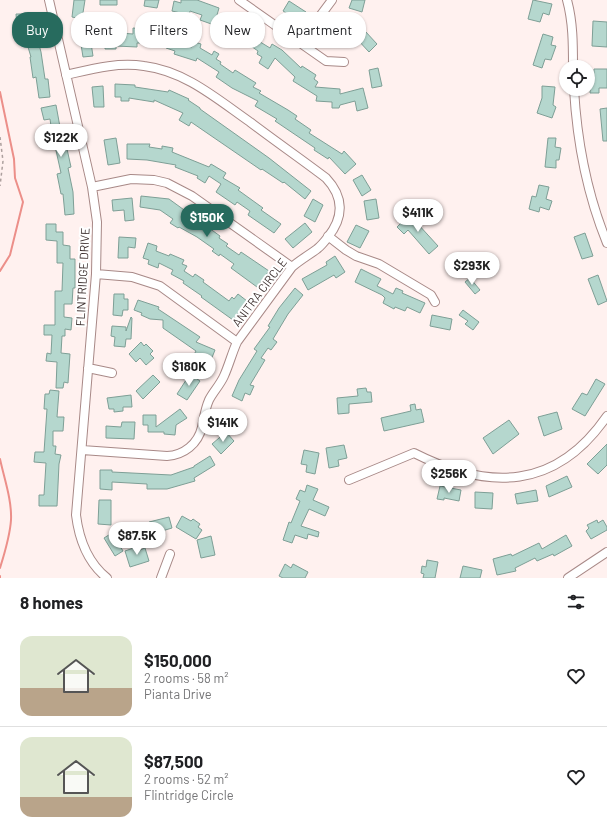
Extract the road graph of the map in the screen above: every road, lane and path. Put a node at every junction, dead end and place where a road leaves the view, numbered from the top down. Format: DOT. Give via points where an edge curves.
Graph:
graph roads {
  1 [pos="49,0"];
  2 [pos="238,0"];
  3 [pos="332,0"];
  4 [pos="567,0"];
  5 [pos="323,12"];
  6 [pos="273,24"];
  7 [pos="307,48"];
  8 [pos="573,60"];
  9 [pos="344,62"];
  10 [pos="66,75"];
  11 [pos="574,96"];
  12 [pos="0,137"];
  13 [pos="0,186"];
  14 [pos="92,187"];
  15 [pos="328,236"];
  16 [pos="607,243"];
  17 [pos="292,267"];
  18 [pos="96,274"];
  19 [pos="435,302"];
  20 [pos="237,342"];
  21 [pos="88,368"];
  22 [pos="112,373"];
  23 [pos="607,416"];
  24 [pos="82,450"];
  25 [pos="349,480"];
  26 [pos="607,552"];
  27 [pos="170,554"];
  28 [pos="107,578"];
  29 [pos="161,578"];
  30 [pos="568,578"];
  1 -- 10 [label="street, FLINTRIDGE DRIVE"];
  2 -- 6 [label="street"];
  3 -- 5 [label="street"];
  4 -- 8 [label="street" via="573,35"];
  7 -- 9 [label="street" via="326,61"];
  10 -- 14 [label="street, FLINTRIDGE DRIVE"];
  10 -- 15 [label="street, ANITRA CIRCLE" via="106,66 131,65 168,71 191,81 333,185 340,207 337,222"];
  11 -- 16 [label="street" via="575,115 587,180"];
  12 -- 13 [label="path" via="3,161"];
  14 -- 17 [label="street" via="131,179 167,183 192,196"];
  14 -- 18 [label="street, FLINTRIDGE DRIVE" via="97,222"];
  15 -- 17 [label="street, ANITRA CIRCLE" via="318,248"];
  15 -- 19 [label="street" via="356,256 379,264 431,295"];
  17 -- 20 [label="street, ANITRA CIRCLE"];
  18 -- 20 [label="street" via="132,277 156,284"];
  18 -- 21 [label="street, FLINTRIDGE DRIVE"];
  20 -- 24 [label="street, ANITRA CIRCLE" via="224,376 208,404 199,436 189,448 167,456"];
  21 -- 22 [label="street"];
  21 -- 24 [label="street, FLINTRIDGE DRIVE"];
  23 -- 25 [label="street" via="580,448 558,464 535,474 510,478 464,473 436,464 414,453"];
  24 -- 28 [label="street, FLINTRIDGE DRIVE" via="76,515 78,530 90,560"];
  26 -- 30 [label="street"];
  27 -- 29 [label="street"];
}
